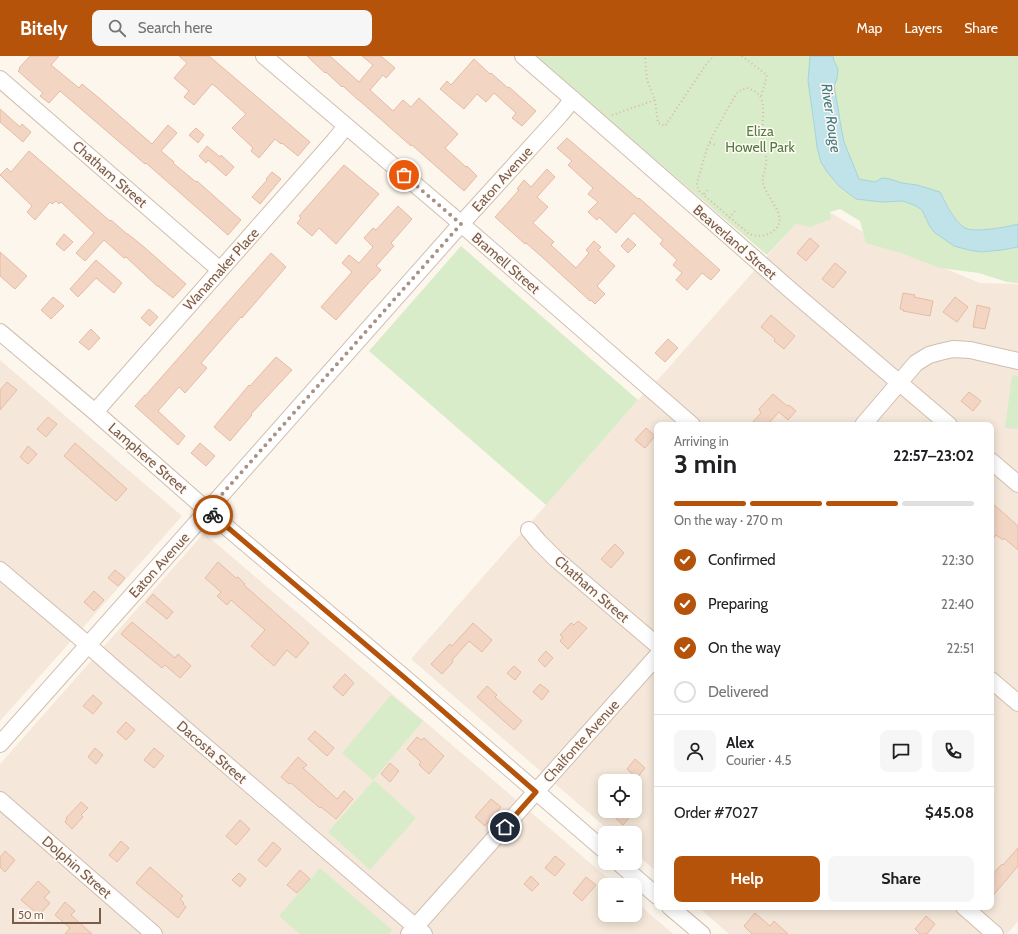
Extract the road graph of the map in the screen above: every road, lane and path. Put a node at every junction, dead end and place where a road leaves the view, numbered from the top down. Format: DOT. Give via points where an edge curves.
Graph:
graph roads {
  1 [pos="264,56"];
  2 [pos="522,56"];
  3 [pos="645,56"];
  4 [pos="714,56"];
  5 [pos="742,56"];
  6 [pos="0,79"];
  7 [pos="760,97"];
  8 [pos="573,99"];
  9 [pos="655,100"];
  10 [pos="600,122"];
  11 [pos="346,126"];
  12 [pos="710,143"];
  13 [pos="716,145"];
  14 [pos="762,149"];
  15 [pos="766,149"];
  16 [pos="461,224"];
  17 [pos="220,270"];
  18 [pos="0,332"];
  19 [pos="1018,361"];
  20 [pos="900,383"];
  21 [pos="95,412"];
  22 [pos="689,422"];
  23 [pos="865,422"];
  24 [pos="946,422"];
  25 [pos="994,464"];
  26 [pos="1018,484"];
  27 [pos="208,510"];
  28 [pos="529,530"];
  29 [pos="0,570"];
  30 [pos="654,642"];
  31 [pos="88,645"];
  32 [pos="654,659"];
  33 [pos="994,683"];
  34 [pos="1018,704"];
  35 [pos="0,744"];
  36 [pos="536,792"];
  37 [pos="0,800"];
  38 [pos="598,845"];
  39 [pos="627,870"];
  40 [pos="654,893"];
  41 [pos="674,910"];
  42 [pos="967,910"];
  43 [pos="417,932"];
  44 [pos="154,934"];
  45 [pos="702,934"];
  46 [pos="995,934"];
  1 -- 11 [label="street, Bramell Street"];
  2 -- 8 [label="street, Beaverland Street"];
  3 -- 9 [label="path" via="646,80"];
  4 -- 9 [label="path" via="707,62 665,126 658,122"];
  5 -- 7 [label="path" via="767,75"];
  6 -- 17 [label="street, Chatham Street"];
  7 -- 12 [label="path" via="755,90 747,88 739,91"];
  7 -- 15 [label="path"];
  8 -- 10 [label="street, Beaverland Street"];
  8 -- 16 [label="street, Eaton Avenue"];
  9 -- 10 [label="path" via="606,117"];
  10 -- 20 [label="street, Beaverland Street"];
  11 -- 16 [label="street, Bramell Street"];
  11 -- 17 [label="street, Wanamaker Place"];
  12 -- 13 [label="path"];
  12 -- 15 [label="path" via="700,171 698,190 748,233 765,236 777,229 780,222 779,214 763,182"];
  14 -- 15 [label="path"];
  16 -- 22 [label="street, Bramell Street"];
  16 -- 27 [label="street, Eaton Avenue"];
  17 -- 21 [label="street, Wanamaker Place"];
  18 -- 21 [label="street, Lamphere Street"];
  19 -- 20 [label="street" via="970,350 953,349 929,355 916,363"];
  20 -- 23 [label="street"];
  20 -- 24 [label="street, Beaverland Street"];
  21 -- 27 [label="street, Lamphere Street"];
  25 -- 26 [label="street"];
  27 -- 31 [label="street, Eaton Avenue"];
  27 -- 36 [label="street, Lamphere Street"];
  28 -- 30 [label="street, Chatham Street" via="556,559"];
  29 -- 31 [label="street, Dacosta Street"];
  31 -- 35 [label="street, Eaton Avenue"];
  31 -- 43 [label="street, Dacosta Street"];
  32 -- 36 [label="street, Chalfonte Avenue"];
  33 -- 34 [label="street"];
  36 -- 38 [label="street, Lamphere Street"];
  36 -- 43 [label="street, Chalfonte Avenue"];
  37 -- 44 [label="street, Dolphin Street"];
  39 -- 40 [label="street"];
  41 -- 45 [label="street"];
  42 -- 46 [label="street"];
}
